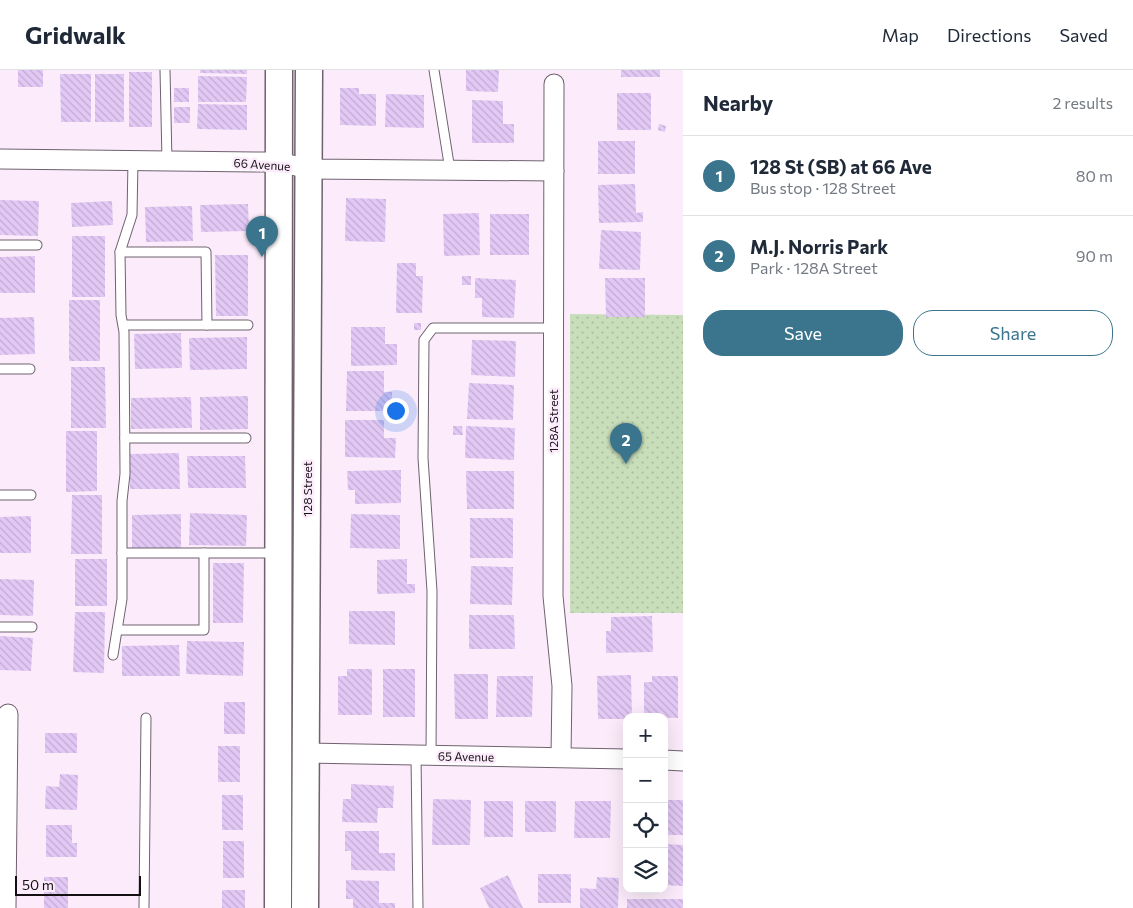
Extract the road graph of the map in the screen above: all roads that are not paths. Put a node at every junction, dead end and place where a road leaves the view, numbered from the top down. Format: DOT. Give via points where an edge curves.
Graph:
graph roads {
  1 [pos="165,70"];
  2 [pos="279,70"];
  3 [pos="309,70"];
  4 [pos="434,70"];
  5 [pos="554,84"];
  6 [pos="0,159"];
  7 [pos="133,161"];
  8 [pos="167,161"];
  9 [pos="279,162"];
  10 [pos="309,169"];
  11 [pos="450,170"];
  12 [pos="554,171"];
  13 [pos="0,245"];
  14 [pos="37,245"];
  15 [pos="120,252"];
  16 [pos="124,325"];
  17 [pos="207,325"];
  18 [pos="248,325"];
  19 [pos="554,328"];
  20 [pos="0,369"];
  21 [pos="30,369"];
  22 [pos="125,438"];
  23 [pos="246,438"];
  24 [pos="0,495"];
  25 [pos="31,495"];
  26 [pos="122,553"];
  27 [pos="204,553"];
  28 [pos="279,553"];
  29 [pos="279,612"];
  30 [pos="0,627"];
  31 [pos="32,627"];
  32 [pos="118,630"];
  33 [pos="114,655"];
  34 [pos="8,714"];
  35 [pos="146,718"];
  36 [pos="306,754"];
  37 [pos="424,756"];
  38 [pos="561,757"];
  39 [pos="623,759"];
  40 [pos="668,760"];
  41 [pos="683,761"];
  42 [pos="6,908"];
  43 [pos="144,908"];
  44 [pos="278,908"];
  45 [pos="305,908"];
  46 [pos="418,908"];
  1 -- 8 [label="lane"];
  2 -- 9 [label="main road"];
  3 -- 10 [label="main road, 128 Street"];
  4 -- 11 [label="lane"];
  5 -- 12 [label="street, 128A Street"];
  6 -- 7 [label="street, 66 Avenue"];
  7 -- 8 [label="street, 66 Avenue"];
  7 -- 15 [label="lane" via="132,215"];
  8 -- 9 [label="street, 66 Avenue"];
  9 -- 10 [label="street, 66 Avenue"];
  9 -- 28 [label="main road"];
  10 -- 11 [label="street, 66 Avenue"];
  10 -- 36 [label="main road, 128 Street"];
  11 -- 12 [label="street, 66 Avenue"];
  12 -- 19 [label="street, 128A Street"];
  13 -- 14 [label="lane"];
  15 -- 16 [label="lane"];
  15 -- 17 [label="lane" via="206,252"];
  16 -- 17 [label="lane"];
  16 -- 22 [label="lane"];
  17 -- 18 [label="lane"];
  19 -- 37 [label="lane" via="433,328 424,340 423,458 432,591"];
  19 -- 38 [label="street, 128A Street" via="552,596 561,676"];
  20 -- 21 [label="lane"];
  22 -- 23 [label="lane"];
  22 -- 26 [label="lane"];
  24 -- 25 [label="lane"];
  26 -- 27 [label="lane"];
  26 -- 32 [label="lane"];
  27 -- 28 [label="lane"];
  27 -- 32 [label="lane" via="204,630"];
  28 -- 29 [label="main road"];
  29 -- 36 [label="main road" via="290,653 291,738 296,747"];
  29 -- 44 [label="main road"];
  30 -- 31 [label="lane"];
  32 -- 33 [label="lane"];
  34 -- 42 [label="street"];
  35 -- 43 [label="lane"];
  36 -- 37 [label="street, 65 Avenue"];
  36 -- 45 [label="main road, 128 Street"];
  37 -- 38 [label="street, 65 Avenue"];
  37 -- 46 [label="lane"];
  38 -- 39 [label="street, 65 Avenue"];
  40 -- 41 [label="street"];
}
